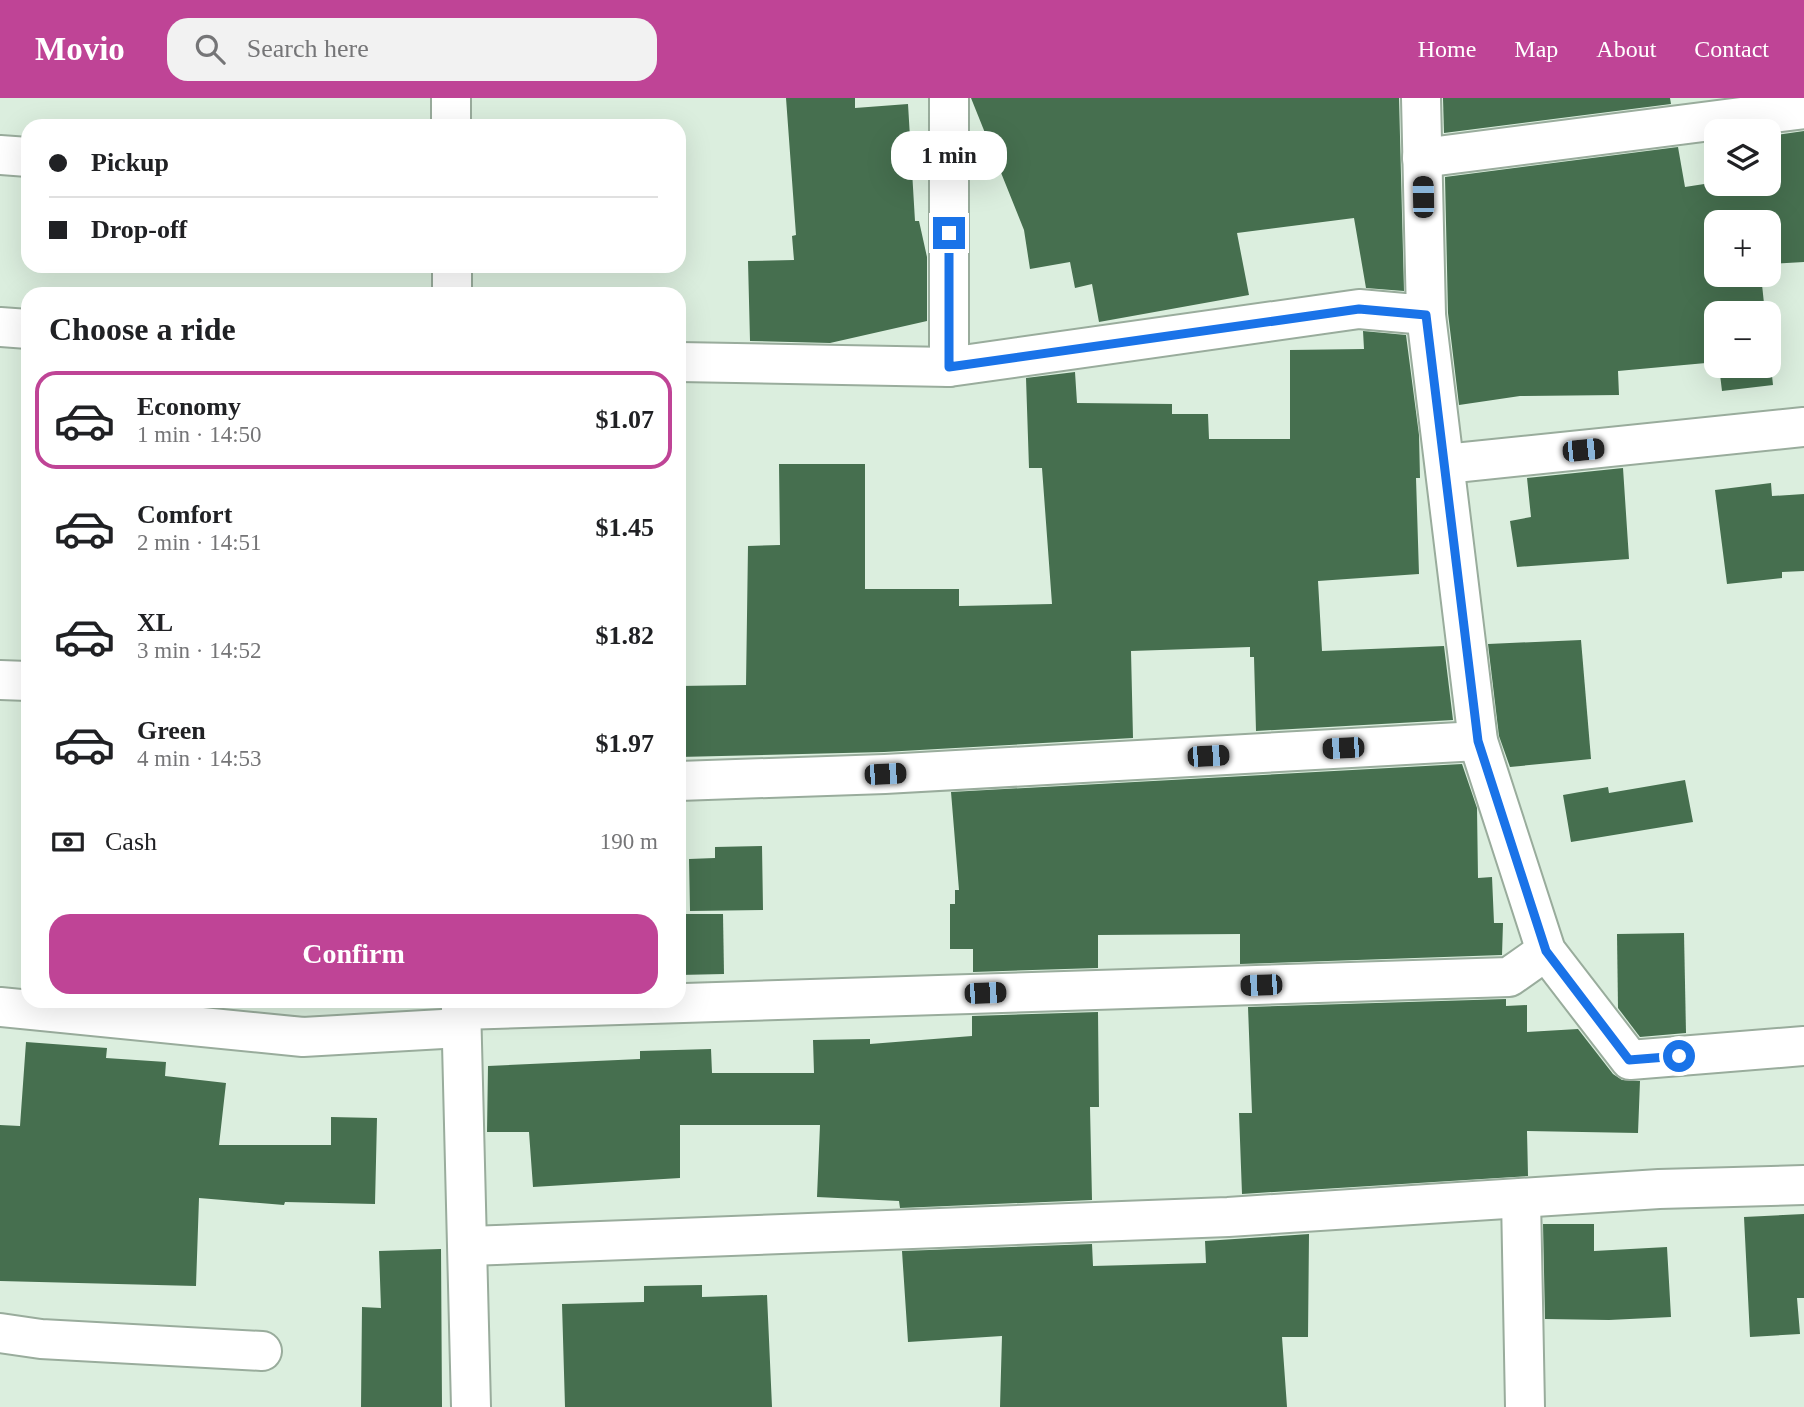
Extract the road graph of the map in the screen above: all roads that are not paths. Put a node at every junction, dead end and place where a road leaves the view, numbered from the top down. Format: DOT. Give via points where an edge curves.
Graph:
graph roads {
  1 [pos="451,98"];
  2 [pos="949,98"];
  3 [pos="1421,98"];
  4 [pos="1804,109"];
  5 [pos="451,119"];
  6 [pos="0,155"];
  7 [pos="21,157"];
  8 [pos="1422,158"];
  9 [pos="1426,315"];
  10 [pos="0,327"];
  11 [pos="21,328"];
  12 [pos="686,362"];
  13 [pos="949,367"];
  14 [pos="1804,427"];
  15 [pos="1445,464"];
  16 [pos="0,680"];
  17 [pos="21,681"];
  18 [pos="1478,741"];
  19 [pos="686,782"];
  20 [pos="1546,951"];
  21 [pos="686,1005"];
  22 [pos="0,1007"];
  23 [pos="603,1008"];
  24 [pos="461,1013"];
  25 [pos="1804,1046"];
  26 [pos="1804,1185"];
  27 [pos="1521,1198"];
  28 [pos="469,1246"];
  29 [pos="0,1333"];
  30 [pos="262,1351"];
  31 [pos="471,1407"];
  32 [pos="1525,1407"];
  1 -- 5 [label="street"];
  2 -- 13 [label="street"];
  3 -- 8 [label="street"];
  4 -- 8 [label="street"];
  6 -- 7 [label="street"];
  8 -- 9 [label="street"];
  9 -- 13 [label="street" via="1359,309"];
  9 -- 15 [label="street"];
  10 -- 11 [label="street"];
  12 -- 13 [label="street"];
  14 -- 15 [label="street"];
  15 -- 18 [label="street"];
  16 -- 17 [label="street"];
  18 -- 19 [label="street"];
  18 -- 20 [label="street"];
  20 -- 21 [label="street" via="1509,976"];
  20 -- 25 [label="street" via="1629,1060"];
  22 -- 24 [label="street" via="303,1037"];
  23 -- 24 [label="street"];
  24 -- 28 [label="street"];
  26 -- 27 [label="street"];
  27 -- 28 [label="street" via="1228,1217"];
  27 -- 32 [label="street"];
  28 -- 31 [label="street"];
  29 -- 30 [label="street"];
}
